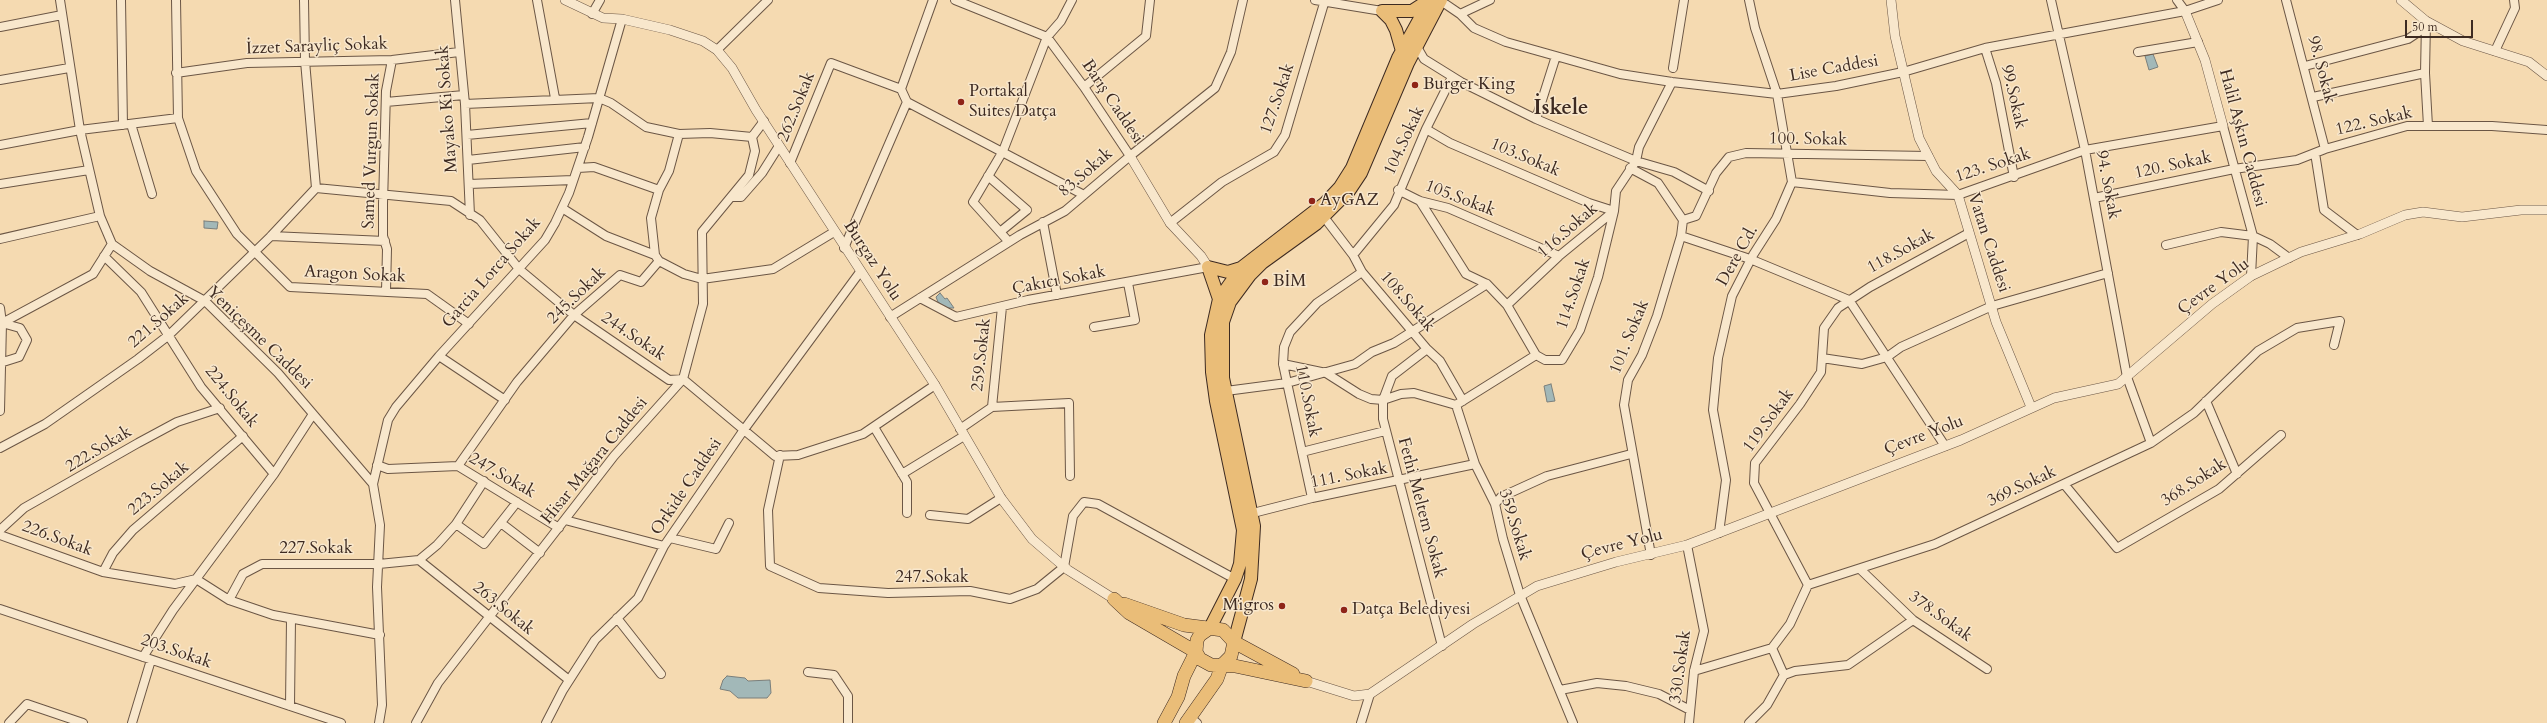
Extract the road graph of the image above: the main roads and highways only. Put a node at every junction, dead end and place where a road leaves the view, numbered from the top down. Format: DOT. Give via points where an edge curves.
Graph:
graph roads {
  1 [pos="1435,0"];
  2 [pos="1402,51"];
  3 [pos="1241,268"];
  4 [pos="1219,299"];
  5 [pos="1210,628"];
  6 [pos="1234,642"];
  7 [pos="1196,652"];
  8 [pos="1222,665"];
  9 [pos="1191,721"];
  10 [pos="1164,723"];
  1 -- 2 [label="main road"];
  1 -- 2 [label="main road" via="1412,12 1382,11 1394,25 1401,40"];
  1 -- 6 [label="main road" via="1417,47 1356,182 1324,217 1262,263 1240,286 1230,302 1223,335 1226,392 1253,513 1254,548 1251,578"];
  2 -- 3 [label="main road" via="1352,168 1340,187 1325,203"];
  3 -- 4 [label="main road"];
  3 -- 4 [label="main road" via="1228,272 1208,267"];
  4 -- 5 [label="main road" via="1211,335 1212,372 1244,530 1240,564 1235,579"];
  5 -- 6 [label="highway" via="1223,630"];
  5 -- 7 [label="highway" via="1200,635"];
  5 -- 7 [label="highway" via="1184,625 1114,599 1129,613"];
  6 -- 8 [label="highway" via="1231,656"];
  6 -- 8 [label="highway" via="1306,681"];
  7 -- 8 [label="highway" via="1205,662"];
  7 -- 10 [label="highway" via="1173,709"];
  8 -- 9 [label="highway" via="1217,679"];
}
